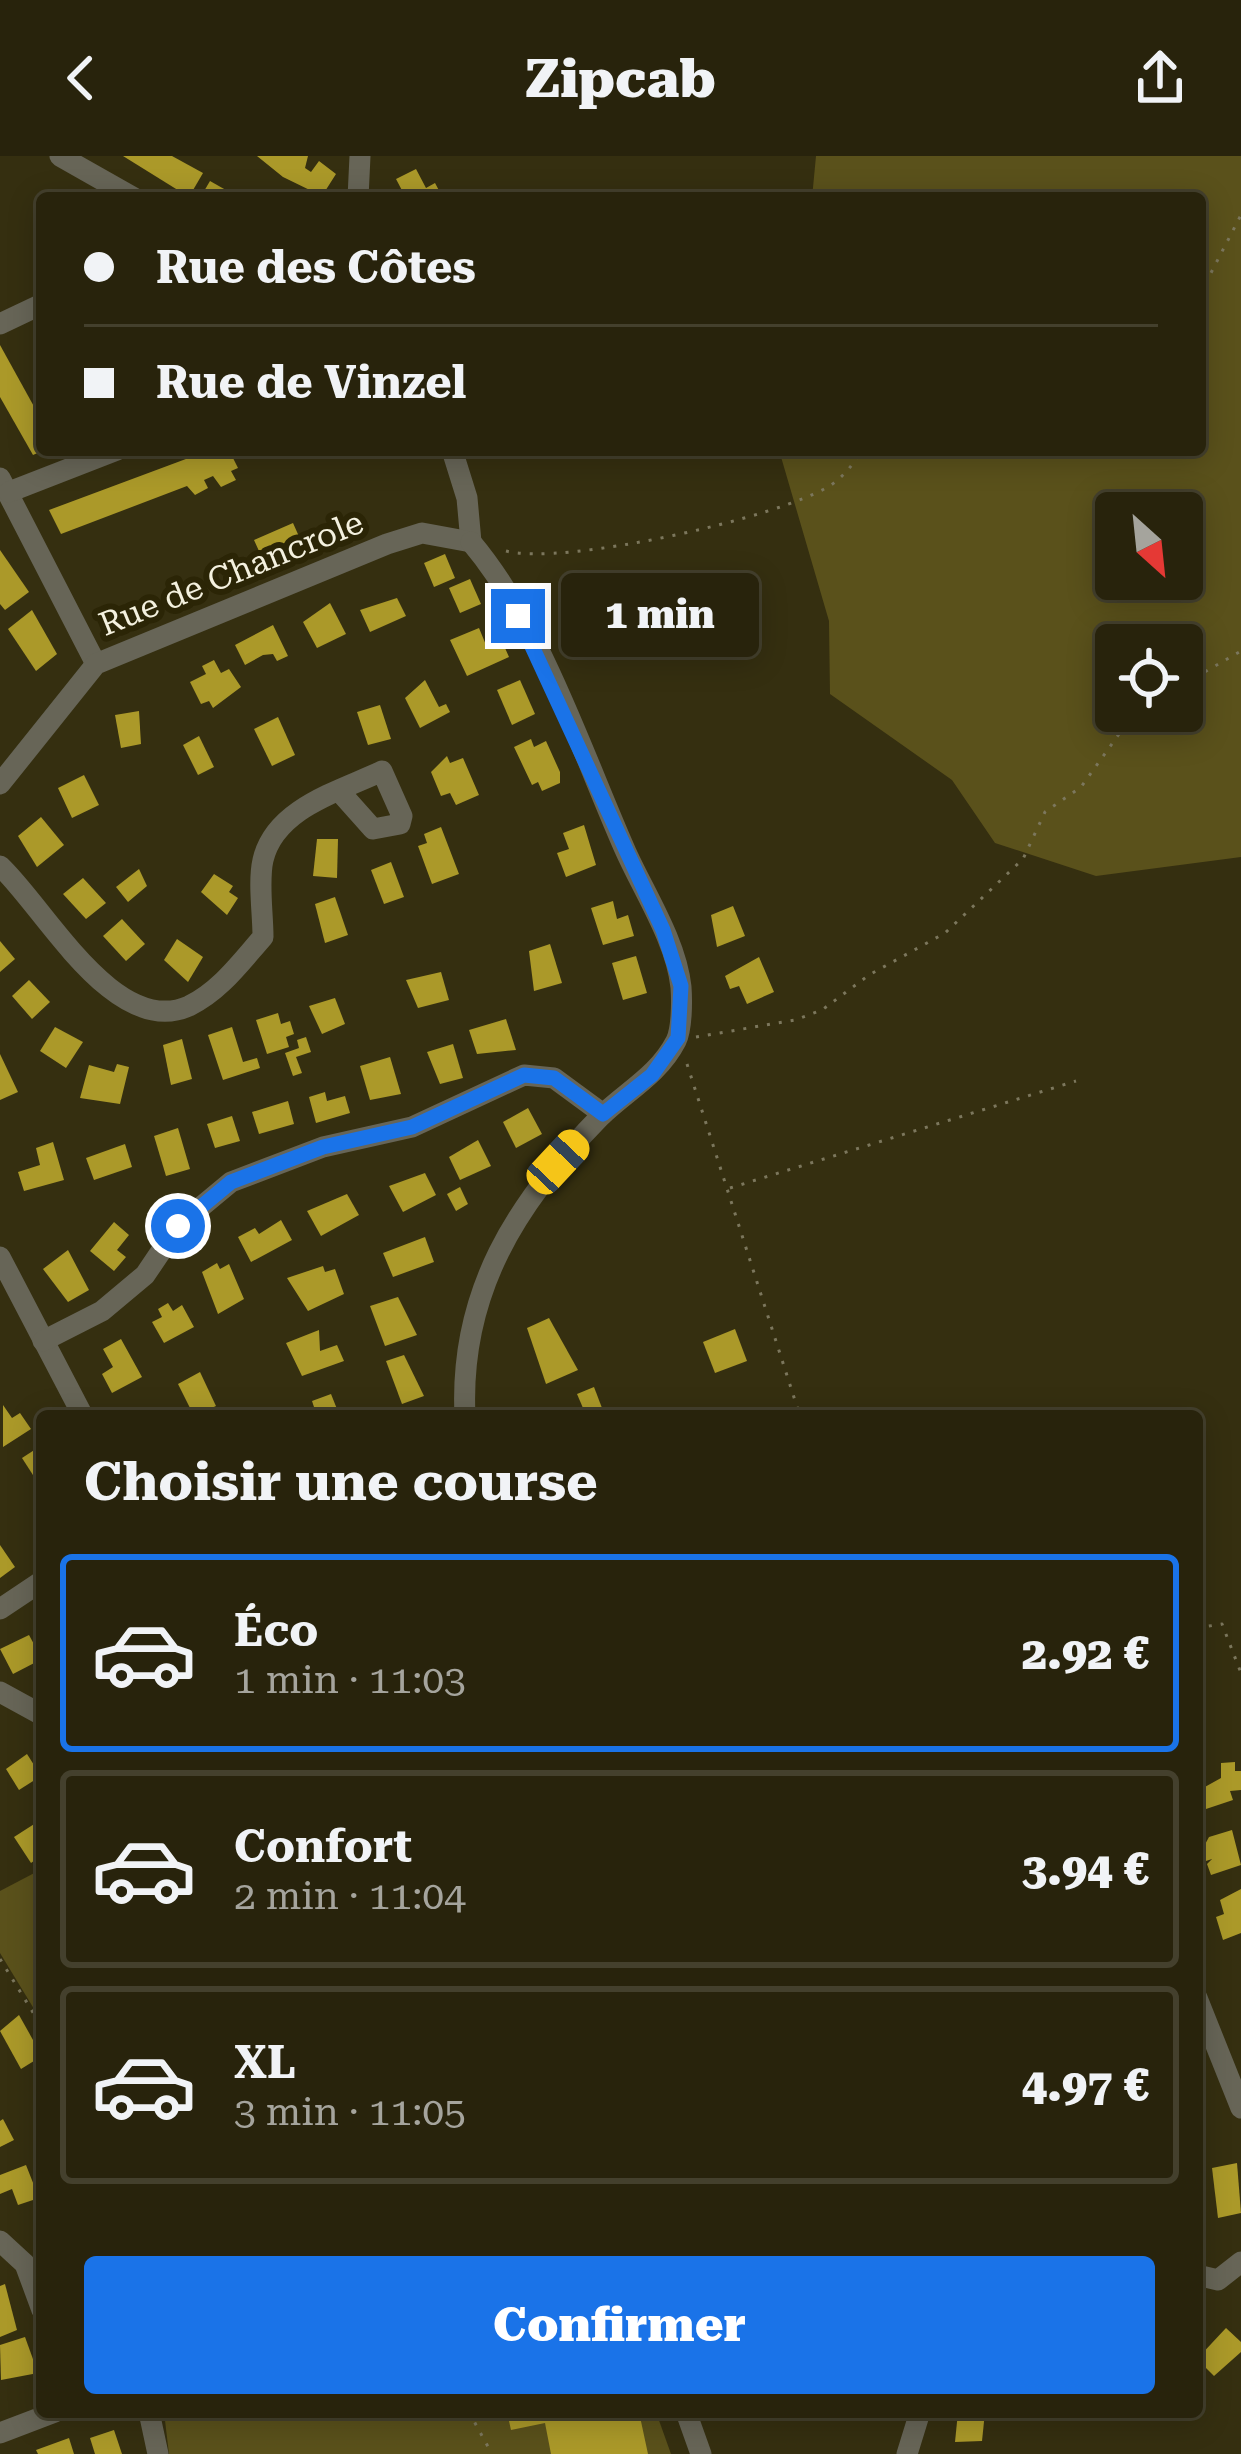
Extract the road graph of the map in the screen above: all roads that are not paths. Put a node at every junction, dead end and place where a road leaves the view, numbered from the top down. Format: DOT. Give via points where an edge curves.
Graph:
graph roads {
  1 [pos="60,156"];
  2 [pos="360,156"];
  3 [pos="123,192"];
  4 [pos="358,192"];
  5 [pos="36,307"];
  6 [pos="0,324"];
  7 [pos="98,456"];
  8 [pos="454,456"];
  9 [pos="4,485"];
  10 [pos="471,542"];
  11 [pos="96,664"];
  12 [pos="0,784"];
  13 [pos="340,792"];
  14 [pos="0,866"];
  15 [pos="603,1114"];
  16 [pos="0,1257"];
  17 [pos="44,1341"];
  18 [pos="80,1410"];
  19 [pos="465,1410"];
  20 [pos="36,1586"];
  21 [pos="0,1610"];
  22 [pos="0,1692"];
  23 [pos="36,1712"];
  24 [pos="1203,2013"];
  25 [pos="1241,2108"];
  26 [pos="0,2241"];
  27 [pos="1241,2262"];
  28 [pos="1203,2276"];
  29 [pos="36,2294"];
  30 [pos="41,2418"];
  31 [pos="150,2418"];
  32 [pos="688,2418"];
  33 [pos="918,2418"];
  34 [pos="0,2434"];
  35 [pos="158,2454"];
  36 [pos="701,2454"];
  37 [pos="907,2454"];
  1 -- 3 [label="street"];
  2 -- 4 [label="street"];
  5 -- 6 [label="street"];
  7 -- 9 [label="street"];
  8 -- 10 [label="street"];
  9 -- 11 [label="street"];
  10 -- 11 [label="street, Rue de Chancrole" via="422,533 387,544"];
  10 -- 15 [label="street" via="499,575 663,930 681,986 678,1038 652,1075"];
  11 -- 12 [label="street, Rue de Chancrole"];
  13 -- 14 [label="street" via="277,828 262,861 263,937 217,988 185,1008 148,1012 119,996"];
  15 -- 17 [label="street" via="554,1078 524,1075 412,1127 323,1147 231,1182 178,1226 145,1275 102,1311"];
  15 -- 19 [label="street" via="535,1186 497,1256 468,1326"];
  16 -- 17 [label="street"];
  17 -- 18 [label="street"];
  20 -- 21 [label="street"];
  22 -- 23 [label="street"];
  24 -- 25 [label="street"];
  26 -- 29 [label="street" via="25,2264"];
  27 -- 28 [label="street" via="1218,2280"];
  30 -- 34 [label="street"];
  31 -- 35 [label="street"];
  32 -- 36 [label="street"];
  33 -- 37 [label="street"];
}
